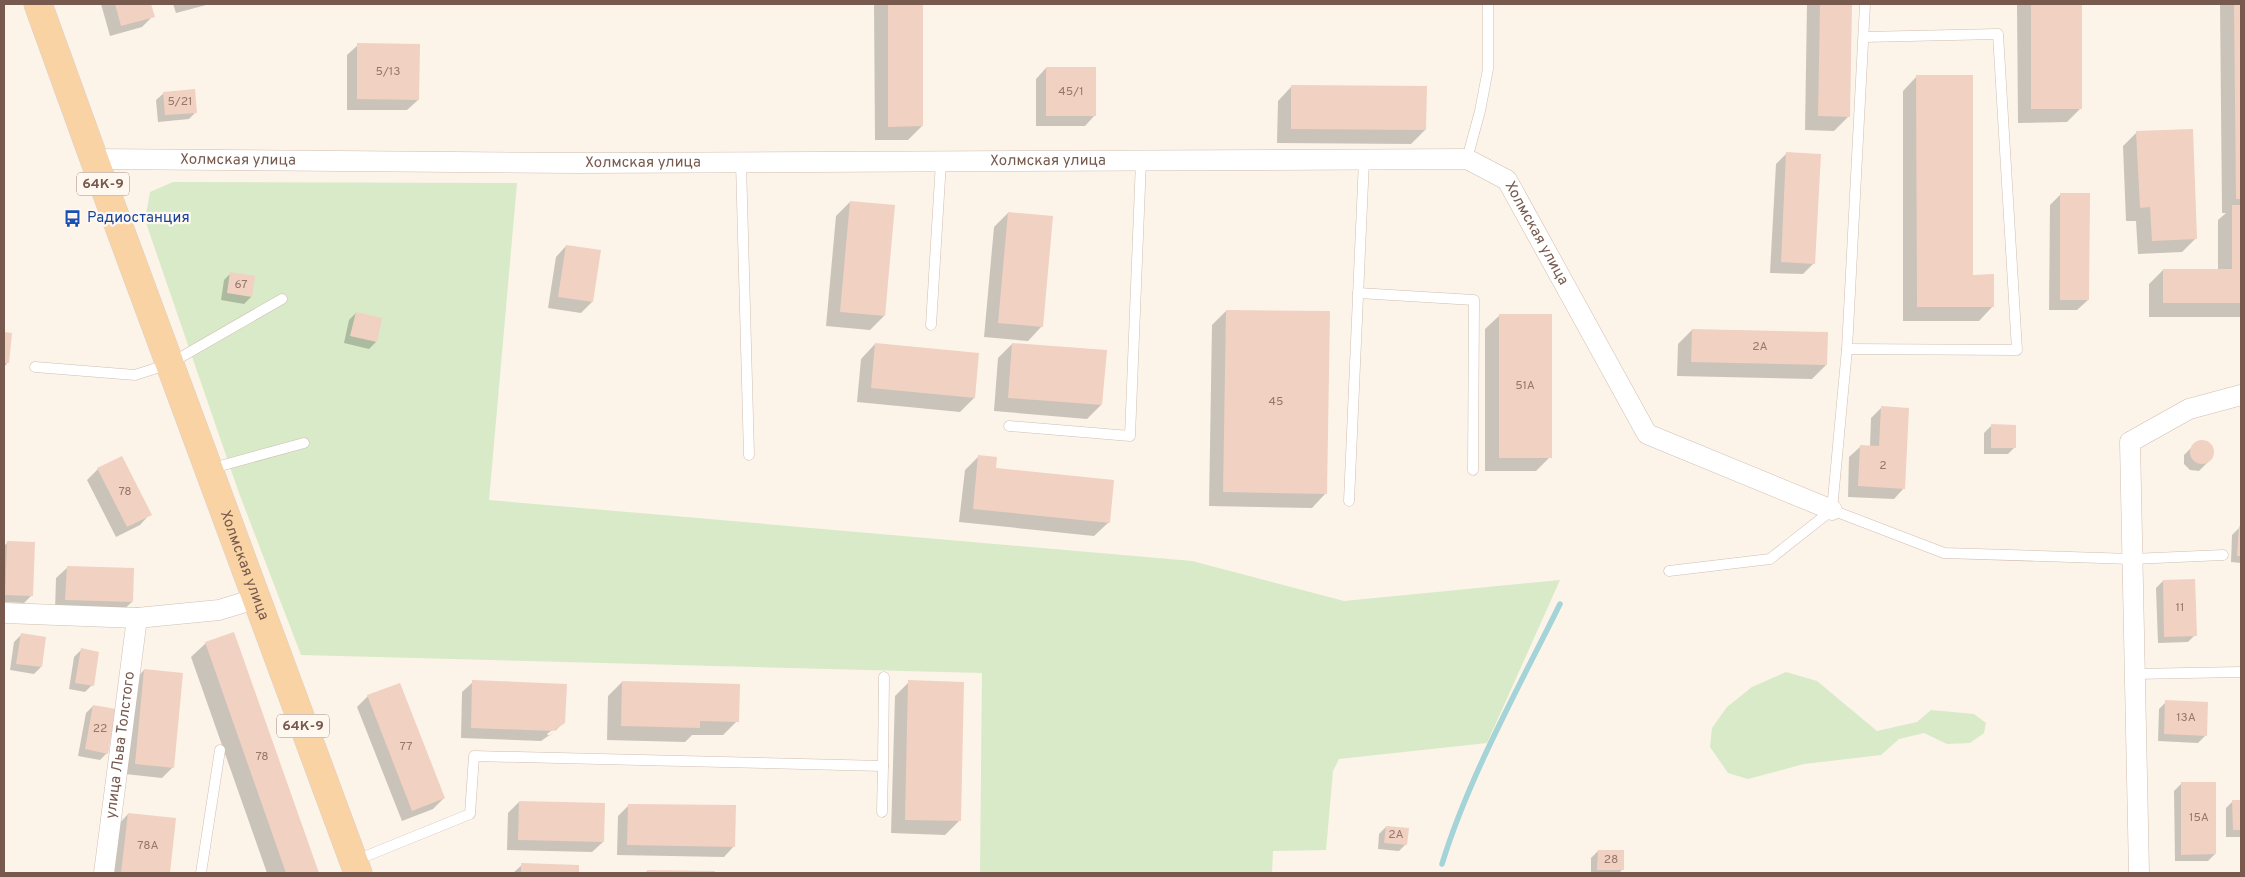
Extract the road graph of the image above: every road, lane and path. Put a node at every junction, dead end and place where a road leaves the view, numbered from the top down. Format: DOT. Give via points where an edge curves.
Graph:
graph roads {
  1 [pos="38,4"];
  2 [pos="1488,4"];
  3 [pos="1866,4"];
  4 [pos="1864,37"];
  5 [pos="1467,159"];
  6 [pos="94,160"];
  7 [pos="1364,160"];
  8 [pos="1140,161"];
  9 [pos="741,162"];
  10 [pos="941,162"];
  11 [pos="1358,293"];
  12 [pos="282,299"];
  13 [pos="931,325"];
  14 [pos="1847,349"];
  15 [pos="169,364"];
  16 [pos="35,367"];
  17 [pos="2241,395"];
  18 [pos="1009,426"];
  19 [pos="304,442"];
  20 [pos="750,456"];
  21 [pos="208,469"];
  22 [pos="1473,470"];
  23 [pos="1349,502"];
  24 [pos="1832,510"];
  25 [pos="2223,555"];
  26 [pos="2132,559"];
  27 [pos="1669,571"];
  28 [pos="255,599"];
  29 [pos="4,613"];
  30 [pos="137,618"];
  31 [pos="2241,672"];
  32 [pos="2134,674"];
  33 [pos="884,677"];
  34 [pos="220,750"];
  35 [pos="883,766"];
  36 [pos="882,812"];
  37 [pos="355,867"];
  38 [pos="104,873"];
  39 [pos="200,873"];
  40 [pos="2140,873"];
  1 -- 6 [label="main road, Холмская улица / 64К-9"];
  2 -- 5 [label="lane" via="1488,69"];
  3 -- 4 [label="lane"];
  4 -- 14 [label="lane"];
  4 -- 14 [label="lane" via="1998,34 2017,350"];
  5 -- 7 [label="street, Холмская улица"];
  5 -- 24 [label="street, Холмская улица" via="1507,180 1647,434"];
  6 -- 9 [label="street, Холмская улица"];
  6 -- 15 [label="main road, Холмская улица / 64К-9"];
  7 -- 8 [label="street, Холмская улица"];
  7 -- 11 [label="lane"];
  8 -- 10 [label="street, Холмская улица"];
  8 -- 18 [label="lane" via="1130,436"];
  9 -- 10 [label="street, Холмская улица"];
  9 -- 20 [label="lane"];
  10 -- 13 [label="lane"];
  11 -- 22 [label="lane" via="1474,300"];
  11 -- 23 [label="lane"];
  12 -- 15 [label="lane"];
  14 -- 24 [label="lane"];
  15 -- 16 [label="lane" via="135,375"];
  15 -- 21 [label="main road, Холмская улица / 64К-9"];
  17 -- 26 [label="street" via="2190,409 2130,442"];
  19 -- 21 [label="lane"];
  21 -- 28 [label="main road, Холмская улица / 64К-9"];
  24 -- 26 [label="lane" via="1944,552"];
  24 -- 27 [label="lane" via="1770,559"];
  25 -- 26 [label="lane"];
  26 -- 32 [label="street"];
  28 -- 30 [label="street" via="219,610"];
  28 -- 37 [label="main road, Холмская улица / 64К-9"];
  29 -- 30 [label="street"];
  30 -- 38 [label="street, улица Льва Толстого"];
  31 -- 32 [label="lane"];
  32 -- 40 [label="street"];
  33 -- 35 [label="lane"];
  34 -- 39 [label="lane"];
  35 -- 36 [label="lane"];
  35 -- 37 [label="lane" via="474,756 470,814"];
}
